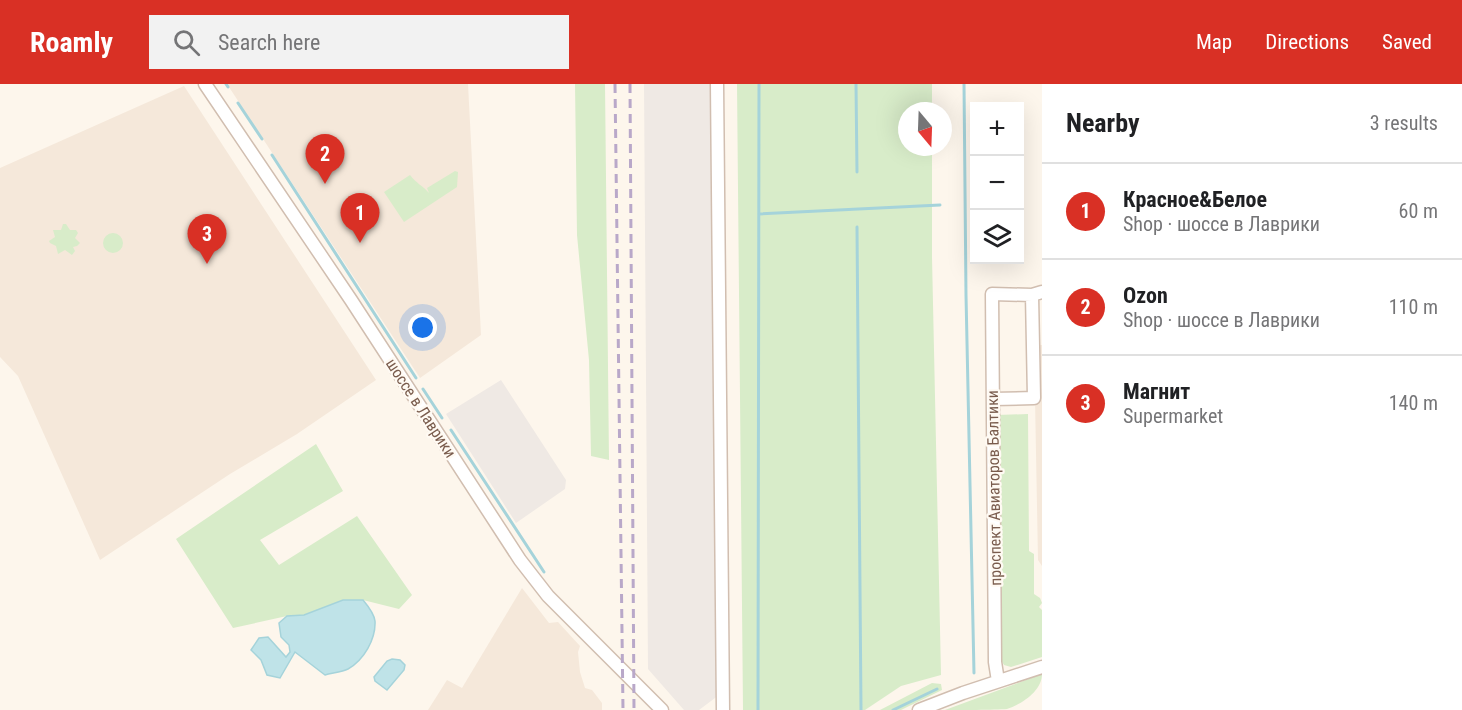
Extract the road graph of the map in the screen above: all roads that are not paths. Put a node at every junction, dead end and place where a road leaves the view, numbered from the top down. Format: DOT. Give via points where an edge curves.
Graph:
graph roads {
  1 [pos="205,84"];
  2 [pos="717,84"];
  3 [pos="1037,293"];
  4 [pos="993,399"];
  5 [pos="1042,666"];
  6 [pos="998,681"];
  7 [pos="662,710"];
  8 [pos="723,710"];
  9 [pos="920,710"];
  1 -- 7 [label="street, шоссе в Лаврики" via="520,560 548,596"];
  2 -- 8 [label="street"];
  3 -- 4 [label="street" via="1034,398"];
  3 -- 4 [label="street, проспект Авиаторов Балтики" via="992,294"];
  4 -- 6 [label="street, проспект Авиаторов Балтики" via="994,662"];
  5 -- 6 [label="street"];
  6 -- 9 [label="street"];
}
